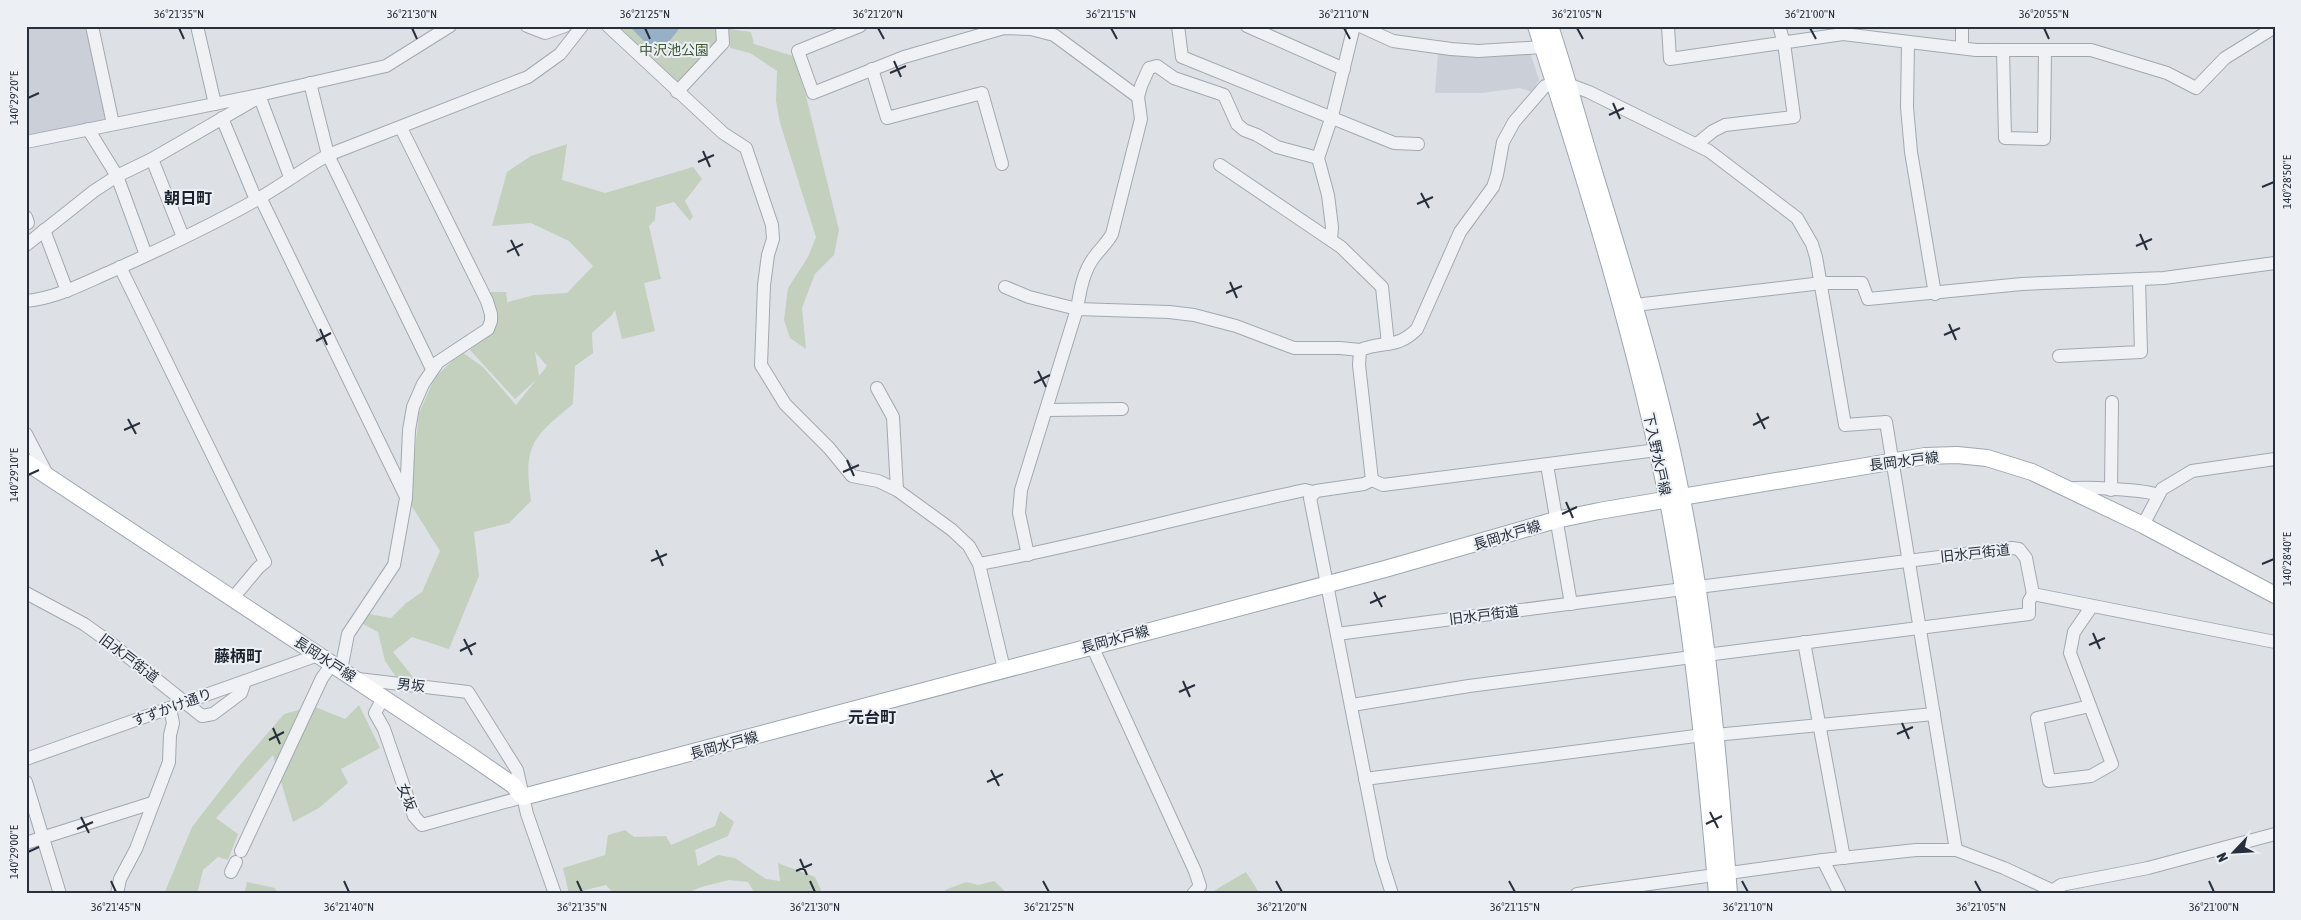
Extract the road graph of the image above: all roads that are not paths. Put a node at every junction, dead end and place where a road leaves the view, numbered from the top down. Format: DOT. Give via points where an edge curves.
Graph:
graph roads {
  1 [pos="92,26"];
  2 [pos="197,26"];
  3 [pos="450,26"];
  4 [pos="527,26"];
  5 [pos="565,26"];
  6 [pos="582,26"];
  7 [pos="608,26"];
  8 [pos="722,26"];
  9 [pos="860,26"];
  10 [pos="1178,26"];
  11 [pos="1247,26"];
  12 [pos="1354,26"];
  13 [pos="1360,26"];
  14 [pos="1536,26"];
  15 [pos="1550,26"];
  16 [pos="1668,26"];
  17 [pos="1779,26"];
  18 [pos="1962,26"];
  19 [pos="1004,27"];
  20 [pos="2273,27"];
  21 [pos="1784,43"];
  22 [pos="1908,43"];
  23 [pos="1543,47"];
  24 [pos="1962,48"];
  25 [pos="2003,50"];
  26 [pos="2045,50"];
  27 [pos="872,69"];
  28 [pos="1344,69"];
  29 [pos="310,83"];
  30 [pos="1561,84"];
  31 [pos="677,92"];
  32 [pos="258,95"];
  33 [pos="1138,96"];
  34 [pos="214,104"];
  35 [pos="1332,116"];
  36 [pos="222,118"];
  37 [pos="113,124"];
  38 [pos="401,128"];
  39 [pos="88,129"];
  40 [pos="26,142"];
  41 [pos="1418,144"];
  42 [pos="1696,144"];
  43 [pos="328,156"];
  44 [pos="1318,158"];
  45 [pos="152,159"];
  46 [pos="1002,164"];
  47 [pos="1220,165"];
  48 [pos="117,176"];
  49 [pos="290,177"];
  50 [pos="258,199"];
  51 [pos="44,230"];
  52 [pos="183,237"];
  53 [pos="1331,240"];
  54 [pos="26,245"];
  55 [pos="146,255"];
  56 [pos="2275,263"];
  57 [pos="120,267"];
  58 [pos="2139,280"];
  59 [pos="1822,283"];
  60 [pos="1005,287"];
  61 [pos="68,291"];
  62 [pos="1935,294"];
  63 [pos="26,300"];
  64 [pos="1635,305"];
  65 [pos="1076,309"];
  66 [pos="1388,344"];
  67 [pos="1360,350"];
  68 [pos="2059,356"];
  69 [pos="432,370"];
  70 [pos="877,388"];
  71 [pos="2112,402"];
  72 [pos="1122,409"];
  73 [pos="1046,410"];
  74 [pos="26,434"];
  75 [pos="1657,450"];
  76 [pos="2275,459"];
  77 [pos="1892,460"];
  78 [pos="26,462"];
  79 [pos="1546,465"];
  80 [pos="48,476"];
  81 [pos="1372,480"];
  82 [pos="2070,488"];
  83 [pos="897,490"];
  84 [pos="2111,490"];
  85 [pos="1313,492"];
  86 [pos="2158,495"];
  87 [pos="406,498"];
  88 [pos="1675,499"];
  89 [pos="1556,520"];
  90 [pos="2143,525"];
  91 [pos="1028,555"];
  92 [pos="1908,561"];
  93 [pos="979,564"];
  94 [pos="1327,584"];
  95 [pos="1691,588"];
  96 [pos="26,593"];
  97 [pos="2032,594"];
  98 [pos="2275,596"];
  99 [pos="233,598"];
  100 [pos="1571,604"];
  101 [pos="2092,606"];
  102 [pos="1919,627"];
  103 [pos="1337,634"];
  104 [pos="1804,642"];
  105 [pos="2275,642"];
  106 [pos="1092,646"];
  107 [pos="318,655"];
  108 [pos="1699,656"];
  109 [pos="1004,669"];
  110 [pos="342,670"];
  111 [pos="245,681"];
  112 [pos="383,698"];
  113 [pos="185,702"];
  114 [pos="1352,704"];
  115 [pos="2090,706"];
  116 [pos="170,708"];
  117 [pos="1934,714"];
  118 [pos="1819,725"];
  119 [pos="1709,735"];
  120 [pos="26,759"];
  121 [pos="1366,779"];
  122 [pos="26,782"];
  123 [pos="523,798"];
  124 [pos="152,803"];
  125 [pos="2275,834"];
  126 [pos="43,838"];
  127 [pos="26,843"];
  128 [pos="1956,850"];
  129 [pos="1844,858"];
  130 [pos="1823,860"];
  131 [pos="236,861"];
  132 [pos="1721,874"];
  133 [pos="2056,892"];
  134 [pos="60,894"];
  135 [pos="117,894"];
  136 [pos="555,894"];
  137 [pos="1193,894"];
  138 [pos="1392,894"];
  139 [pos="1577,894"];
  140 [pos="1717,894"];
  141 [pos="1729,894"];
  142 [pos="1840,894"];
  1 -- 37 [label="street"];
  2 -- 34 [label="street"];
  3 -- 29 [label="street" via="386,66"];
  4 -- 5 [label="street" via="544,33"];
  6 -- 38 [label="street" via="560,54 539,71"];
  7 -- 31 [label="street"];
  8 -- 31 [label="street" via="723,43"];
  9 -- 27 [label="street" via="798,51 813,93"];
  10 -- 35 [label="street" via="1182,57"];
  11 -- 28 [label="street"];
  12 -- 28 [label="street"];
  13 -- 23 [label="street" via="1393,41 1450,49 1478,51"];
  14 -- 23 [label="main road, 下入野水戸線"];
  15 -- 30 [label="main road, 下入野水戸線"];
  16 -- 21 [label="street" via="1670,59"];
  17 -- 21 [label="street"];
  18 -- 24 [label="street"];
  19 -- 27 [label="street"];
  19 -- 33 [label="street" via="1054,35"];
  20 -- 26 [label="street" via="2225,58 2196,88 2167,73 2092,50"];
  21 -- 22 [label="street" via="1842,34"];
  21 -- 42 [label="street" via="1794,117 1725,125"];
  22 -- 24 [label="street"];
  22 -- 62 [label="street" via="1907,107 1911,152"];
  23 -- 30 [label="main road, 下入野水戸線"];
  24 -- 25 [label="street"];
  25 -- 26 [label="street"];
  25 -- 26 [label="street" via="2005,138 2044,139"];
  27 -- 46 [label="street" via="887,118 982,93"];
  28 -- 35 [label="street"];
  29 -- 32 [label="street"];
  29 -- 43 [label="street"];
  30 -- 42 [label="street" via="1589,92"];
  30 -- 64 [label="main road, 下入野水戸線"];
  30 -- 66 [label="street" via="1542,88 1514,122 1503,142 1493,187 1460,232 1417,329 1399,343"];
  30 -- 75 [label="main road, 下入野水戸線" via="1622,306"];
  31 -- 83 [label="street" via="723,134 746,148 772,225 762,318 761,366 766,376 785,404 852,476 878,481"];
  32 -- 34 [label="street"];
  32 -- 36 [label="street"];
  32 -- 49 [label="street"];
  33 -- 44 [label="street" via="1149,68 1157,66 1174,78 1224,95 1244,130 1277,148"];
  33 -- 65 [label="street" via="1141,119 1112,234 1088,268"];
  34 -- 37 [label="street"];
  35 -- 41 [label="street" via="1394,143"];
  35 -- 44 [label="street"];
  36 -- 45 [label="street"];
  36 -- 50 [label="street"];
  37 -- 39 [label="street"];
  38 -- 43 [label="street"];
  38 -- 69 [label="street" via="491,314 488,329 438,362"];
  39 -- 40 [label="street"];
  39 -- 48 [label="street"];
  42 -- 59 [label="street" via="1797,218 1812,244"];
  43 -- 49 [label="street"];
  43 -- 69 [label="street"];
  44 -- 53 [label="street" via="1328,195"];
  45 -- 48 [label="street"];
  45 -- 52 [label="street"];
  47 -- 53 [label="street"];
  48 -- 51 [label="street"];
  48 -- 55 [label="street"];
  49 -- 50 [label="street"];
  50 -- 52 [label="street"];
  50 -- 87 [label="street"];
  51 -- 54 [label="street"];
  51 -- 61 [label="street"];
  52 -- 55 [label="street"];
  53 -- 66 [label="street" via="1382,287"];
  55 -- 57 [label="street"];
  56 -- 58 [label="street"];
  57 -- 61 [label="street"];
  57 -- 99 [label="street" via="265,562"];
  58 -- 62 [label="street" via="2022,284"];
  58 -- 68 [label="street" via="2141,352"];
  59 -- 62 [label="street" via="1862,283 1868,299"];
  59 -- 64 [label="street"];
  59 -- 77 [label="street" via="1845,426 1886,422"];
  60 -- 65 [label="street" via="1029,298"];
  61 -- 63 [label="street" via="45,299"];
  64 -- 88 [label="main road, 下入野水戸線" via="1664,416"];
  65 -- 67 [label="street" via="1194,315 1236,326 1294,348"];
  65 -- 73 [label="street"];
  66 -- 67 [label="street"];
  67 -- 81 [label="street"];
  69 -- 87 [label="street" via="413,406"];
  70 -- 83 [label="street" via="892,417"];
  71 -- 84 [label="street"];
  72 -- 73 [label="street"];
  73 -- 91 [label="street" via="1019,506"];
  74 -- 80 [label="street"];
  75 -- 79 [label="street"];
  75 -- 88 [label="main road, 下入野水戸線"];
  76 -- 86 [label="street" via="2192,471 2170,482"];
  77 -- 82 [label="main road, 長岡水戸線" via="1957,455 1987,458 2019,466"];
  77 -- 88 [label="main road, 長岡水戸線"];
  77 -- 92 [label="street"];
  78 -- 80 [label="main road, 長岡水戸線"];
  79 -- 81 [label="street" via="1383,485"];
  79 -- 89 [label="street"];
  80 -- 99 [label="main road, 長岡水戸線"];
  81 -- 85 [label="street"];
  82 -- 84 [label="street"];
  82 -- 90 [label="main road, 長岡水戸線"];
  83 -- 93 [label="street" via="952,530 969,546"];
  84 -- 86 [label="street"];
  85 -- 91 [label="street" via="1306,490 1241,504"];
  85 -- 94 [label="street" via="1310,498"];
  86 -- 90 [label="street"];
  87 -- 110 [label="street" via="394,565 348,634"];
  88 -- 89 [label="main road, 長岡水戸線"];
  88 -- 95 [label="main road, 下入野水戸線"];
  89 -- 94 [label="main road, 長岡水戸線"];
  89 -- 100 [label="street"];
  90 -- 98 [label="main road, 長岡水戸線"];
  91 -- 93 [label="street"];
  92 -- 95 [label="street, 旧水戸街道"];
  92 -- 97 [label="street, 旧水戸街道" via="2012,548 2022,552"];
  92 -- 102 [label="street"];
  93 -- 109 [label="street"];
  94 -- 103 [label="street"];
  94 -- 106 [label="main road, 長岡水戸線"];
  95 -- 100 [label="street, 旧水戸街道"];
  95 -- 108 [label="main road, 下入野水戸線"];
  96 -- 113 [label="street, 旧水戸街道" via="84,624"];
  97 -- 101 [label="street"];
  97 -- 102 [label="street" via="2029,614"];
  99 -- 107 [label="main road, 長岡水戸線"];
  100 -- 103 [label="street, 旧水戸街道"];
  101 -- 105 [label="street"];
  101 -- 115 [label="street" via="2074,632 2070,652"];
  102 -- 104 [label="street"];
  102 -- 117 [label="street"];
  103 -- 114 [label="street"];
  104 -- 108 [label="street"];
  104 -- 118 [label="street"];
  106 -- 109 [label="main road, 長岡水戸線"];
  106 -- 137 [label="street" via="1195,871 1200,886"];
  107 -- 110 [label="main road, 長岡水戸線"];
  107 -- 111 [label="street, すずかけ通り"];
  108 -- 114 [label="street"];
  108 -- 119 [label="main road, 下入野水戸線"];
  109 -- 123 [label="main road, 長岡水戸線"];
  110 -- 112 [label="main road, 長岡水戸線"];
  110 -- 123 [label="street, 男坂" via="371,682 468,692 512,760"];
  110 -- 131 [label="street" via="322,678"];
  111 -- 113 [label="street, すずかけ通り"];
  111 -- 113 [label="street, 旧水戸街道" via="241,693 208,716 202,716"];
  112 -- 123 [label="main road, 長岡水戸線" via="499,775"];
  112 -- 123 [label="street, 女坂" via="375,713 384,729 414,816 422,826"];
  113 -- 116 [label="street, すずかけ通り"];
  114 -- 121 [label="street"];
  115 -- 115 [label="street" via="2112,764 2091,776 2049,782 2037,718"];
  116 -- 120 [label="street, すずかけ通り"];
  116 -- 124 [label="street" via="173,723 169,762"];
  117 -- 118 [label="street"];
  117 -- 128 [label="street"];
  118 -- 119 [label="street"];
  118 -- 129 [label="street"];
  119 -- 121 [label="street"];
  119 -- 132 [label="main road, 下入野水戸線"];
  121 -- 138 [label="street" via="1381,859"];
  122 -- 126 [label="street"];
  123 -- 136 [label="street"];
  124 -- 126 [label="street"];
  124 -- 135 [label="street" via="136,849 120,878"];
  125 -- 133 [label="street" via="2148,868 2061,885"];
  126 -- 127 [label="street"];
  126 -- 134 [label="street"];
  128 -- 129 [label="street" via="1916,850"];
  128 -- 133 [label="street"];
  129 -- 130 [label="street"];
  130 -- 132 [label="street"];
  130 -- 142 [label="street"];
  132 -- 139 [label="street"];
  132 -- 140 [label="main road, 下入野水戸線"];
  132 -- 141 [label="main road, 下入野水戸線"];
}
